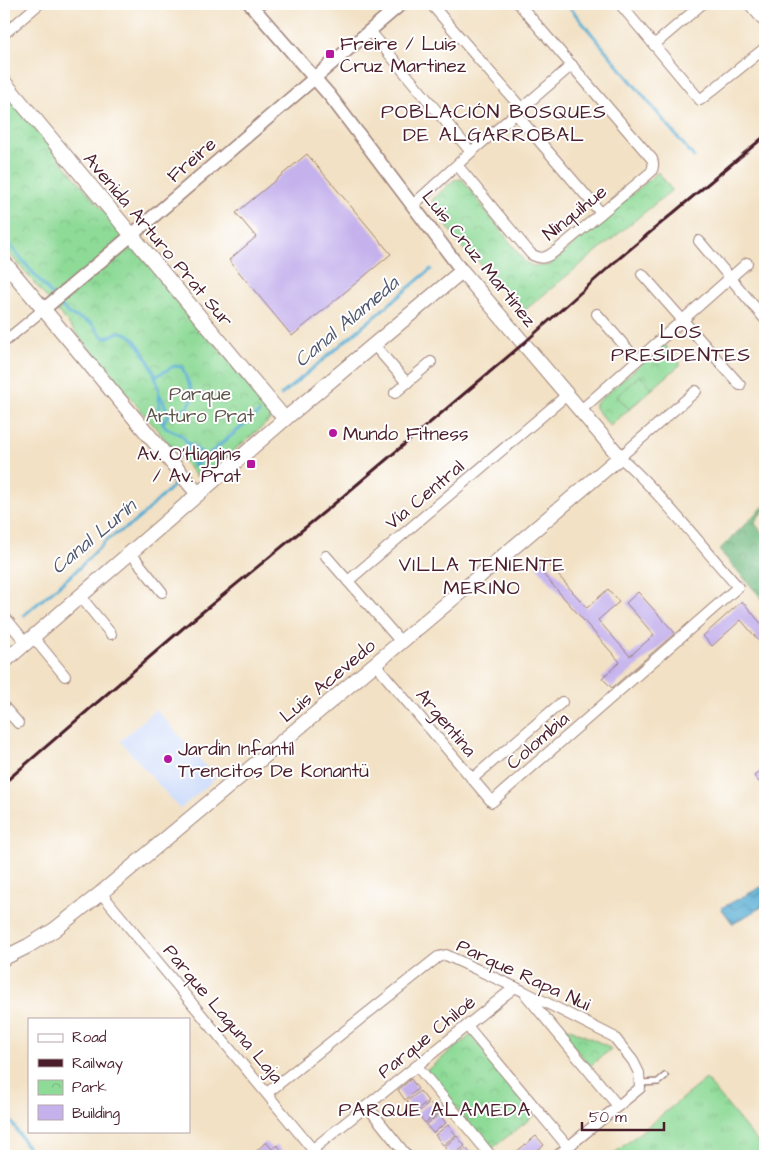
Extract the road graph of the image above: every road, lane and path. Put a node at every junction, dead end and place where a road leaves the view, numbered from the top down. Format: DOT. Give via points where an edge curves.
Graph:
graph roads {
  1 [pos="39,4"];
  2 [pos="250,4"];
  3 [pos="379,4"];
  4 [pos="401,4"];
  5 [pos="431,4"];
  6 [pos="519,4"];
  7 [pos="620,4"];
  8 [pos="702,4"];
  9 [pos="749,4"];
  10 [pos="388,15"];
  11 [pos="765,23"];
  12 [pos="370,31"];
  13 [pos="4,34"];
  14 [pos="654,45"];
  15 [pos="765,48"];
  16 [pos="572,65"];
  17 [pos="314,78"];
  18 [pos="4,82"];
  19 [pos="519,112"];
  20 [pos="470,152"];
  21 [pos="457,165"];
  22 [pos="413,205"];
  23 [pos="601,213"];
  24 [pos="132,235"];
  25 [pos="698,242"];
  26 [pos="4,262"];
  27 [pos="747,263"];
  28 [pos="462,271"];
  29 [pos="642,274"];
  30 [pos="730,278"];
  31 [pos="44,309"];
  32 [pos="597,314"];
  33 [pos="765,319"];
  34 [pos="683,320"];
  35 [pos="4,342"];
  36 [pos="374,345"];
  37 [pos="637,360"];
  38 [pos="431,362"];
  39 [pos="407,383"];
  40 [pos="740,385"];
  41 [pos="696,392"];
  42 [pos="395,393"];
  43 [pos="568,394"];
  44 [pos="581,410"];
  45 [pos="286,419"];
  46 [pos="620,457"];
  47 [pos="198,494"];
  48 [pos="130,552"];
  49 [pos="326,556"];
  50 [pos="348,581"];
  51 [pos="162,592"];
  52 [pos="80,596"];
  53 [pos="4,616"];
  54 [pos="112,634"];
  55 [pos="29,640"];
  56 [pos="401,642"];
  57 [pos="4,662"];
  58 [pos="375,664"];
  59 [pos="65,676"];
  60 [pos="562,702"];
  61 [pos="4,707"];
  62 [pos="18,723"];
  63 [pos="472,778"];
  64 [pos="492,802"];
  65 [pos="101,893"];
  66 [pos="4,958"];
  67 [pos="519,989"];
  68 [pos="467,1026"];
  69 [pos="417,1066"];
  70 [pos="665,1076"];
  71 [pos="640,1083"];
  72 [pos="267,1093"];
  73 [pos="367,1106"];
  74 [pos="618,1106"];
  75 [pos="568,1148"];
  76 [pos="316,1153"];
  77 [pos="407,1156"];
  78 [pos="490,1156"];
  79 [pos="557,1156"];
  1 -- 13 [label="street"];
  2 -- 17 [label="street, Luis Cruz Martínez"];
  3 -- 10 [label="lane"];
  4 -- 10 [label="street, Freire"];
  5 -- 19 [label="street"];
  6 -- 16 [label="street"];
  7 -- 14 [label="street"];
  8 -- 14 [label="street"];
  9 -- 11 [label="street"];
  10 -- 12 [label="street, Freire"];
  12 -- 17 [label="street, Freire"];
  12 -- 20 [label="street"];
  14 -- 15 [label="street" via="700,100"];
  16 -- 19 [label="street"];
  16 -- 23 [label="street, Ninquihue" via="652,159 654,166"];
  17 -- 22 [label="street, Luis Cruz Martínez"];
  17 -- 24 [label="street, Freire"];
  18 -- 24 [label="main road, Avenida Arturo Prat Sur"];
  19 -- 20 [label="street"];
  19 -- 23 [label="street"];
  20 -- 21 [label="street"];
  21 -- 22 [label="street"];
  21 -- 23 [label="street, Ninquihue" via="531,254 537,257 546,257 557,250"];
  22 -- 28 [label="street, Luis Cruz Martínez"];
  24 -- 31 [label="street, Freire"];
  24 -- 45 [label="main road, Avenida Arturo Prat Sur"];
  25 -- 30 [label="street"];
  26 -- 31 [label="main road"];
  27 -- 30 [label="street"];
  28 -- 36 [label="main road"];
  28 -- 43 [label="main road, Luis Cruz Martínez"];
  29 -- 34 [label="street"];
  30 -- 33 [label="street"];
  30 -- 34 [label="street"];
  31 -- 35 [label="street, Freire"];
  31 -- 47 [label="main road"];
  32 -- 37 [label="street"];
  34 -- 37 [label="street"];
  34 -- 40 [label="street"];
  36 -- 39 [label="street"];
  36 -- 45 [label="main road"];
  37 -- 44 [label="street"];
  38 -- 39 [label="street"];
  39 -- 42 [label="street"];
  41 -- 46 [label="street"];
  43 -- 44 [label="main road, Luis Cruz Martínez"];
  43 -- 50 [label="street, Vía Central"];
  44 -- 46 [label="main road, Luis Cruz Martínez"];
  45 -- 47 [label="main road"];
  46 -- 56 [label="main road, Luis Acevedo"];
  46 -- 64 [label="street, Colombia" via="738,587"];
  47 -- 48 [label="main road"];
  48 -- 51 [label="street"];
  48 -- 52 [label="main road"];
  49 -- 50 [label="street"];
  50 -- 56 [label="street"];
  52 -- 54 [label="street"];
  52 -- 55 [label="main road"];
  53 -- 55 [label="street"];
  55 -- 57 [label="main road"];
  55 -- 59 [label="street"];
  56 -- 58 [label="main road, Luis Acevedo"];
  58 -- 63 [label="street, Argentina"];
  58 -- 65 [label="main road, Luis Acevedo"];
  60 -- 63 [label="street, Colombia"];
  61 -- 62 [label="street"];
  63 -- 64 [label="street, Argentina"];
  65 -- 66 [label="main road, Luis Acevedo" via="54,930"];
  65 -- 72 [label="street, Parque Laguna Laja"];
  67 -- 68 [label="street, Parque Chiloé"];
  67 -- 71 [label="street, Parque Rapa Nui" via="614,1037 633,1061"];
  67 -- 72 [label="street, Parque Rapa Nui" via="446,955 438,957"];
  67 -- 74 [label="street"];
  68 -- 69 [label="street, Parque Chiloé"];
  68 -- 75 [label="street"];
  69 -- 73 [label="street, Parque Chiloé"];
  69 -- 78 [label="street"];
  70 -- 71 [label="lane" via="658,1082"];
  71 -- 74 [label="street" via="640,1088"];
  72 -- 76 [label="street, Parque Laguna Laja"];
  73 -- 76 [label="street, Parque Chiloé"];
  73 -- 77 [label="street"];
  74 -- 75 [label="street"];
  75 -- 79 [label="street"];
}
